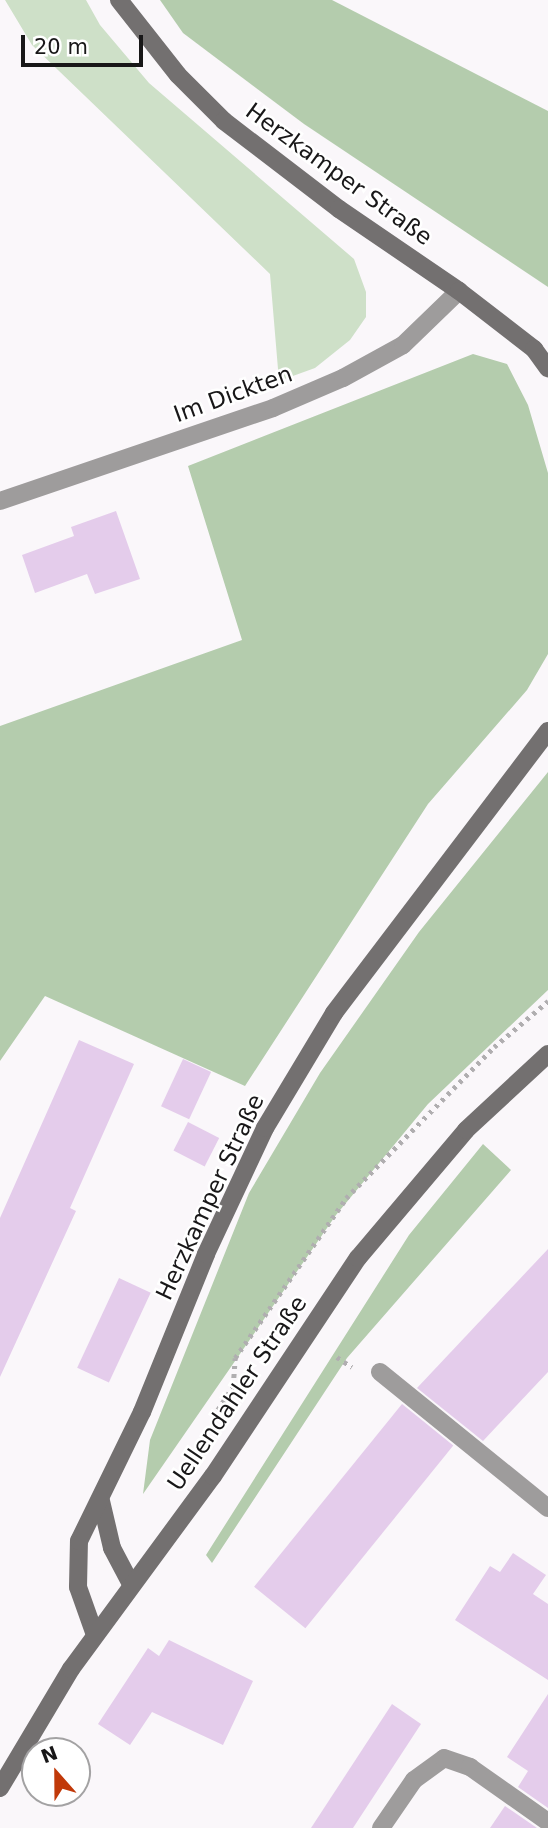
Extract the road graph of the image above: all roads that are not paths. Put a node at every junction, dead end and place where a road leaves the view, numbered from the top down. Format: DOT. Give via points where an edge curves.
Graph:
graph roads {
  1 [pos="119,0"];
  2 [pos="459,290"];
  3 [pos="548,368"];
  4 [pos="0,501"];
  5 [pos="548,731"];
  6 [pos="548,1054"];
  7 [pos="380,1372"];
  8 [pos="101,1501"];
  9 [pos="548,1508"];
  10 [pos="131,1584"];
  11 [pos="95,1634"];
  12 [pos="0,1788"];
  13 [pos="548,1822"];
  14 [pos="381,1828"];
  1 -- 2 [label="main road, Herzkamper Straße" via="178,75 224,121 339,209"];
  2 -- 3 [label="main road, Herzkamper Straße" via="534,349"];
  2 -- 4 [label="street, Im Dickten" via="403,345 343,378 273,408"];
  5 -- 8 [label="main road, Herzkamper Straße" via="334,1013 265,1128"];
  6 -- 10 [label="main road, Uellendahler Straße" via="466,1130 358,1258 213,1476"];
  7 -- 9 [label="street"];
  8 -- 10 [label="main road" via="112,1548"];
  8 -- 11 [label="main road, Herzkamper Straße" via="79,1541 75,1570"];
  10 -- 11 [label="main road, Uellendahler Straße"];
  11 -- 12 [label="main road, Uellendahler Straße"];
  13 -- 14 [label="street" via="470,1767 444,1758 414,1780"];
}
